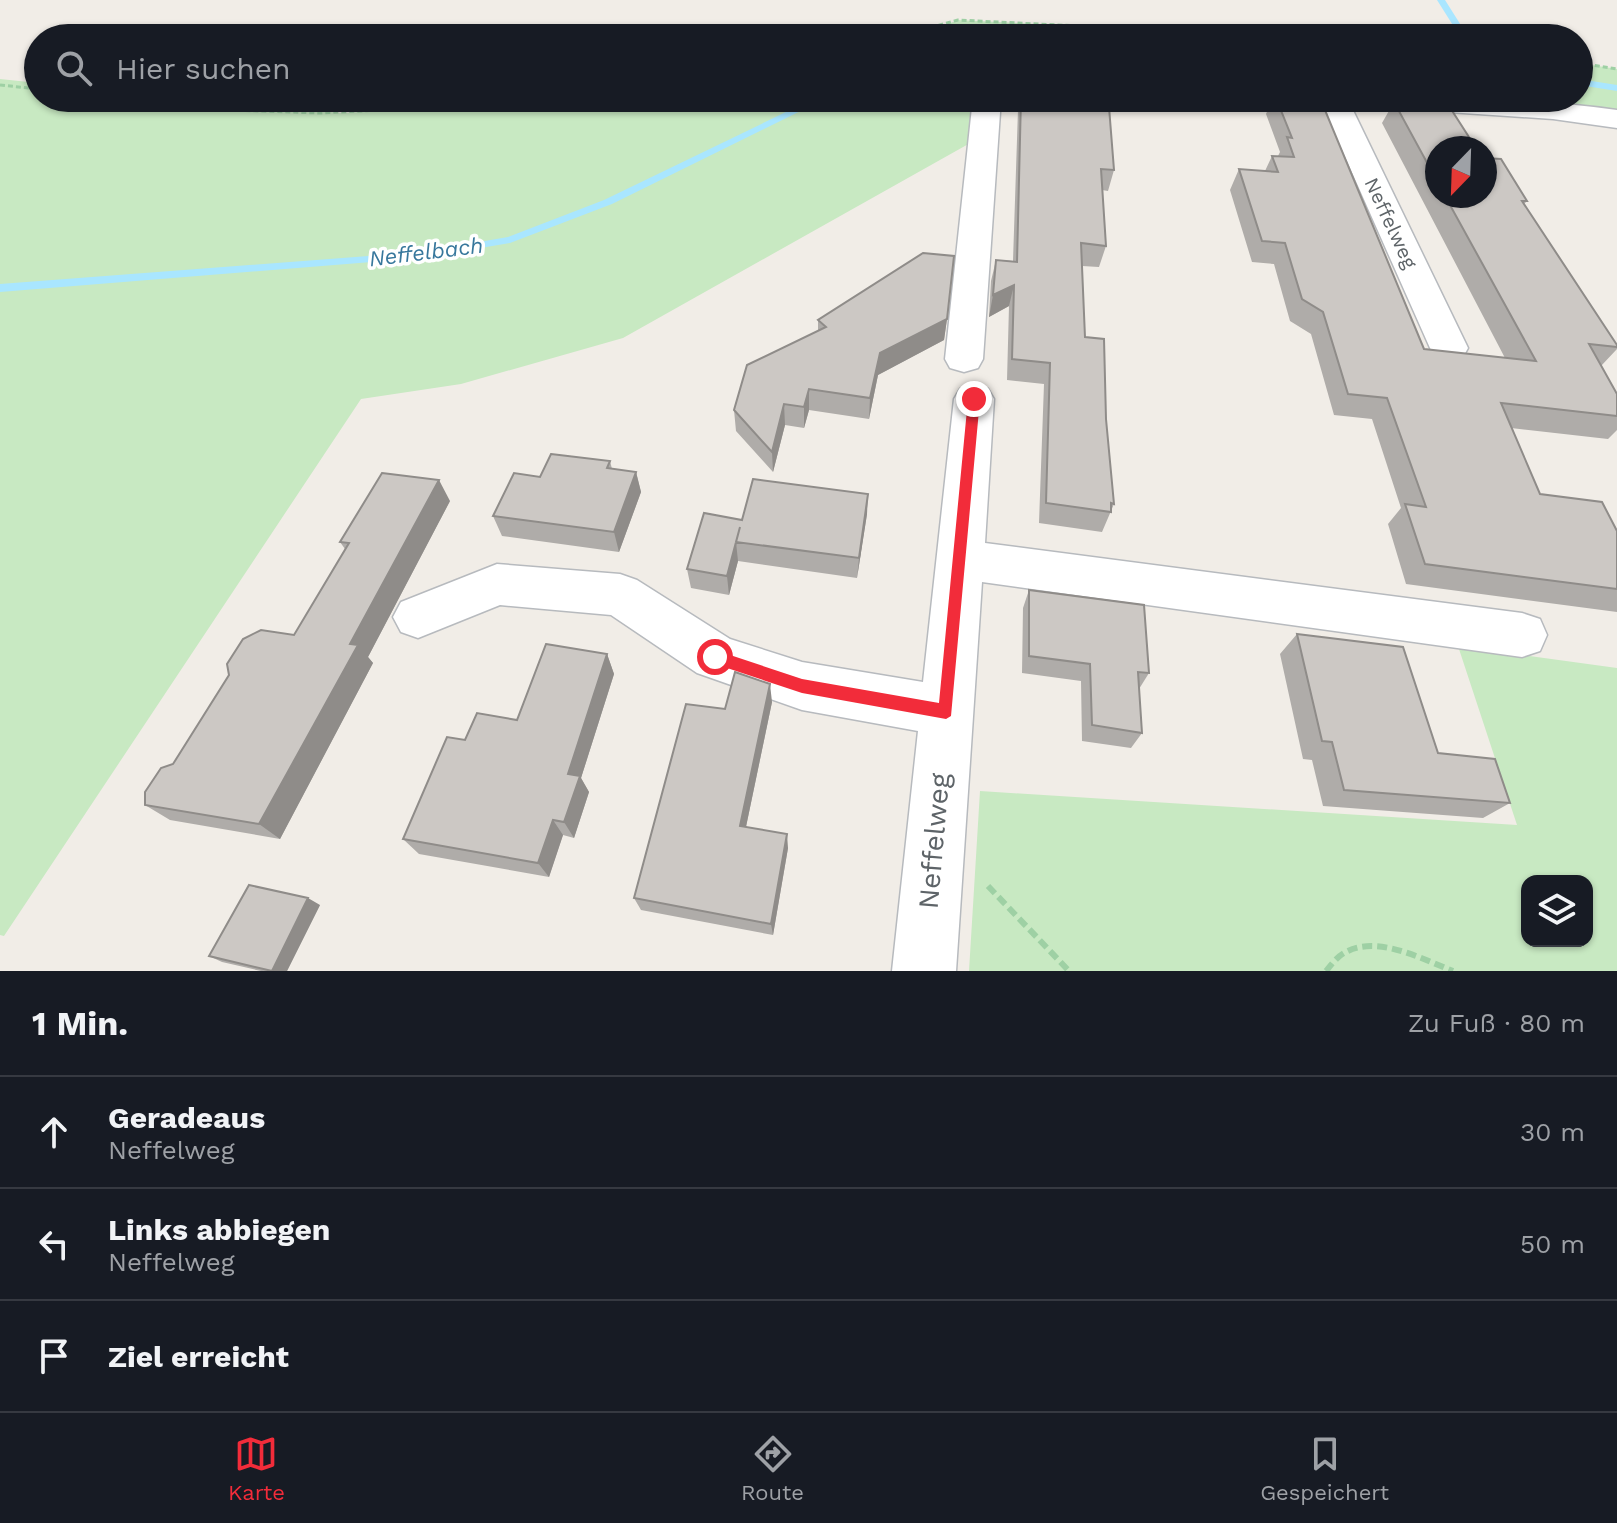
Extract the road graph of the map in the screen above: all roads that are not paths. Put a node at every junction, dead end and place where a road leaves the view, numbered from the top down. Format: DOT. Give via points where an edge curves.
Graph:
graph roads {
  1 [pos="986,112"];
  2 [pos="1339,112"];
  3 [pos="1567,112"];
  4 [pos="1617,119"];
  5 [pos="1449,348"];
  6 [pos="959,559"];
  7 [pos="418,617"];
  8 [pos="1522,635"];
  9 [pos="946,711"];
  10 [pos="924,971"];
  1 -- 6 [label="street, Neffelweg"];
  2 -- 5 [label="street, Neffelweg"];
  3 -- 4 [label="street"];
  6 -- 8 [label="street"];
  6 -- 9 [label="street, Neffelweg"];
  7 -- 9 [label="street" via="497,584 620,595 715,657 802,686"];
  9 -- 10 [label="street, Neffelweg"];
}
